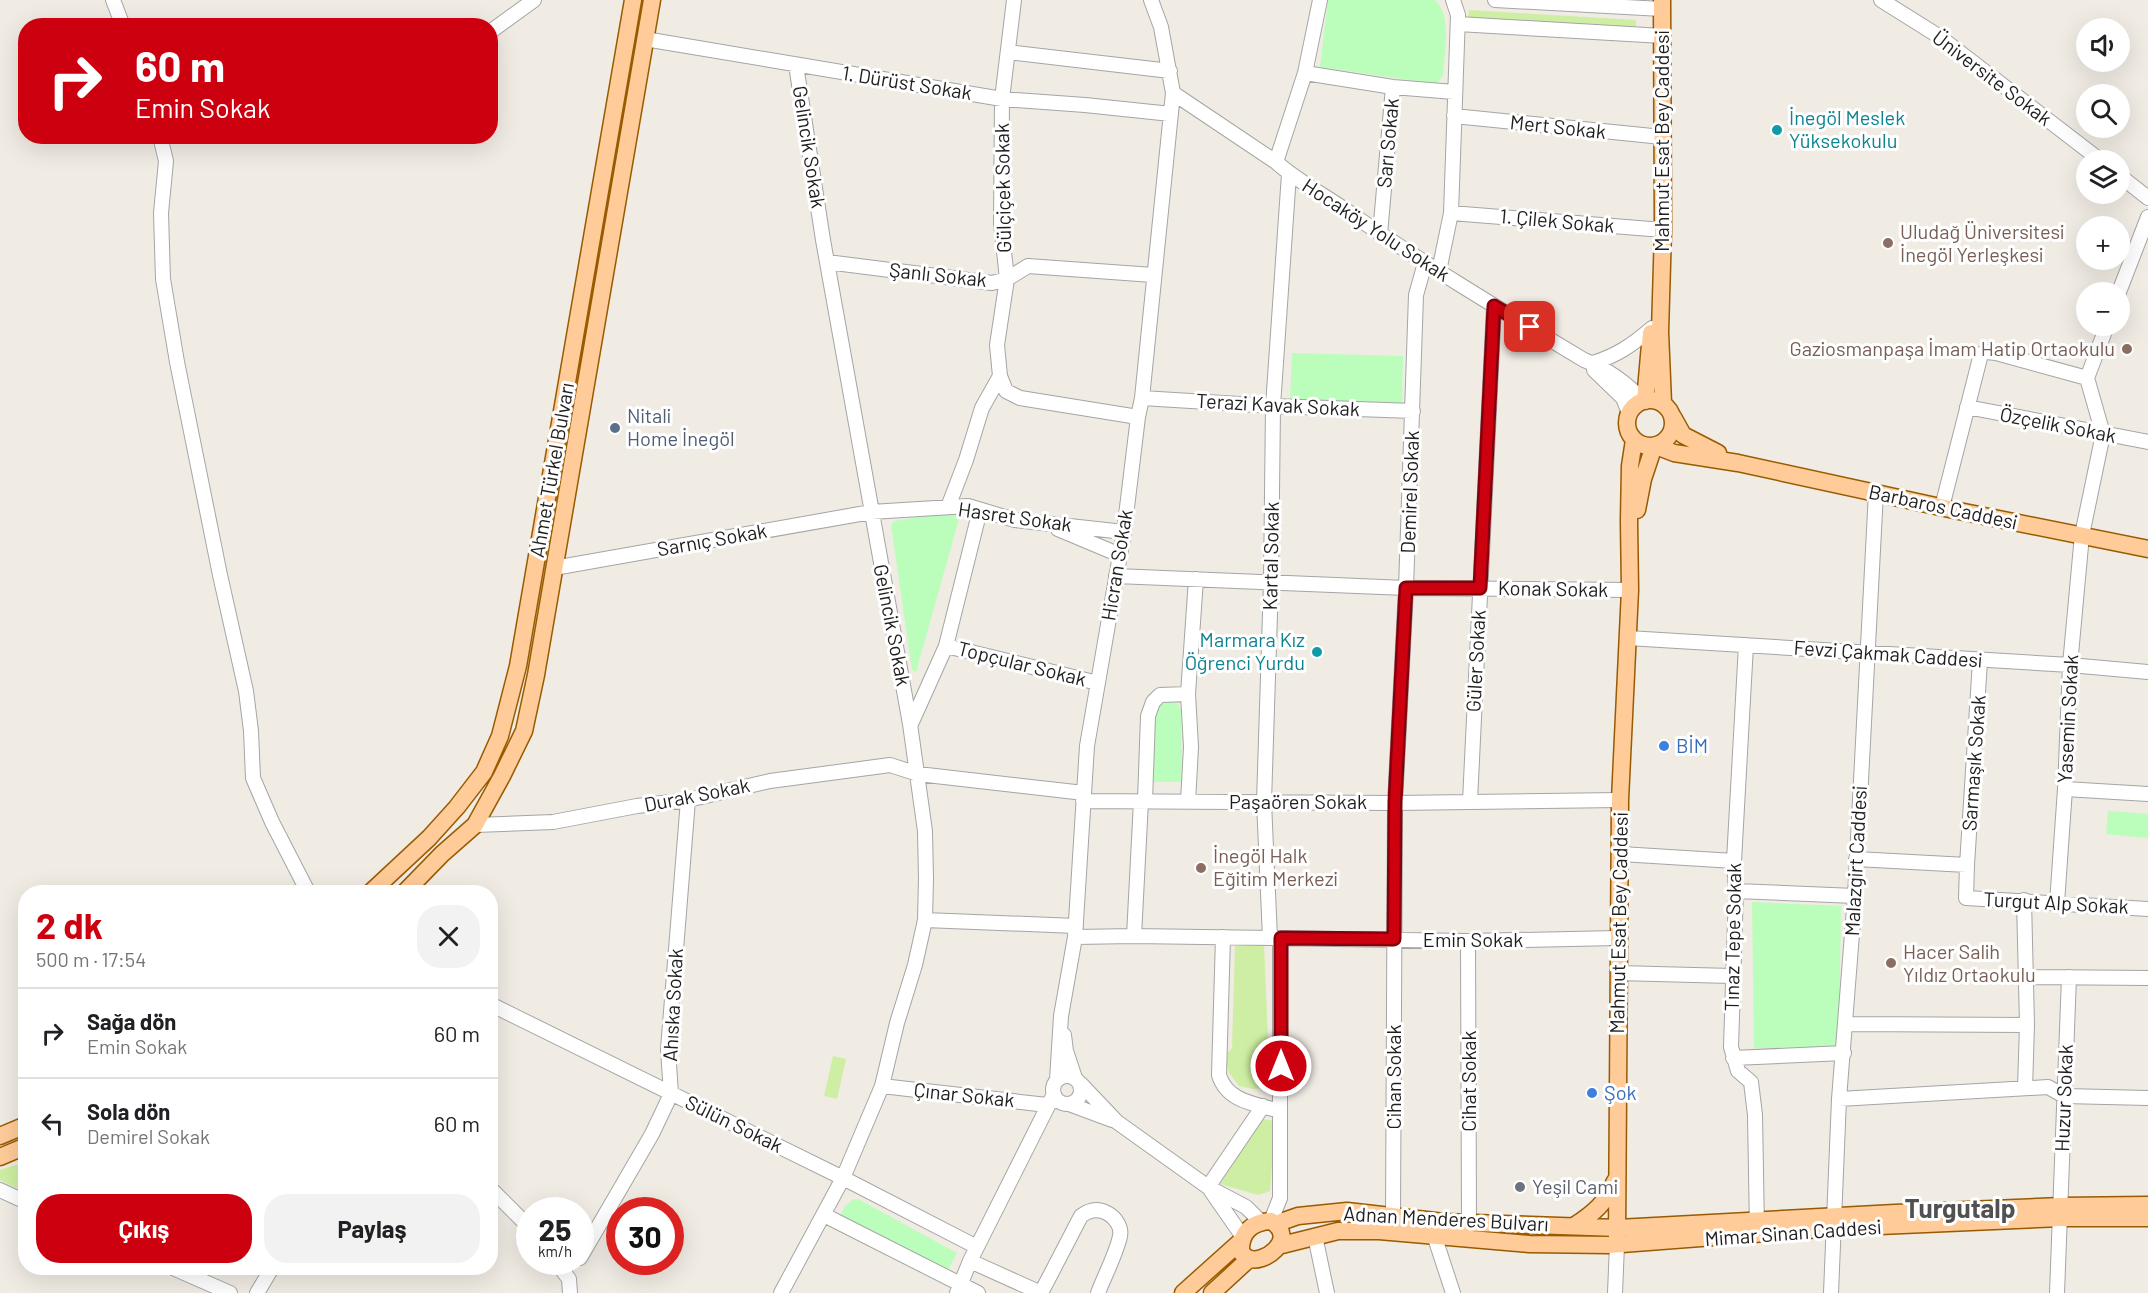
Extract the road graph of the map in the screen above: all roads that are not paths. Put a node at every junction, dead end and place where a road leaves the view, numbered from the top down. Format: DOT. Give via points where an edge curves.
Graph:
graph roads {
  1 [pos="113,0"];
  2 [pos="534,0"];
  3 [pos="633,0"];
  4 [pos="652,0"];
  5 [pos="1014,0"];
  6 [pos="1151,0"];
  7 [pos="1320,0"];
  8 [pos="1453,0"];
  9 [pos="1495,0"];
  10 [pos="1881,0"];
  11 [pos="1662,4"];
  12 [pos="120,18"];
  13 [pos="1458,24"];
  14 [pos="498,26"];
  15 [pos="1663,36"];
  16 [pos="645,39"];
  17 [pos="1008,52"];
  18 [pos="796,65"];
  19 [pos="1170,71"];
  20 [pos="1305,73"];
  21 [pos="1393,87"];
  22 [pos="1454,92"];
  23 [pos="1173,93"];
  24 [pos="1002,99"];
  25 [pos="1171,114"];
  26 [pos="1454,116"];
  27 [pos="1662,137"];
  28 [pos="162,144"];
  29 [pos="2087,150"];
  30 [pos="1276,162"];
  31 [pos="1289,174"];
  32 [pos="2130,184"];
  33 [pos="2148,198"];
  34 [pos="1451,213"];
  35 [pos="2148,217"];
  36 [pos="1663,230"];
  37 [pos="1380,234"];
  38 [pos="827,262"];
  39 [pos="1425,263"];
  40 [pos="1439,271"];
  41 [pos="1153,276"];
  42 [pos="1007,279"];
  43 [pos="1662,282"];
  44 [pos="2123,282"];
  45 [pos="1494,306"];
  46 [pos="1652,327"];
  47 [pos="2103,336"];
  48 [pos="1589,361"];
  49 [pos="1000,376"];
  50 [pos="2087,378"];
  51 [pos="1142,399"];
  52 [pos="1644,401"];
  53 [pos="1273,406"];
  54 [pos="1967,408"];
  55 [pos="1668,410"];
  56 [pos="1413,411"];
  57 [pos="1629,413"];
  58 [pos="1138,417"];
  59 [pos="2103,434"];
  60 [pos="1634,440"];
  61 [pos="2148,442"];
  62 [pos="1655,446"];
  63 [pos="1738,463"];
  64 [pos="1876,492"];
  65 [pos="948,507"];
  66 [pos="1942,507"];
  67 [pos="980,510"];
  68 [pos="871,512"];
  69 [pos="1042,523"];
  70 [pos="1124,532"];
  71 [pos="2082,536"];
  72 [pos="2148,549"];
  73 [pos="1631,552"];
  74 [pos="1120,555"];
  75 [pos="554,568"];
  76 [pos="1116,576"];
  77 [pos="1196,579"];
  78 [pos="1271,582"];
  79 [pos="1406,588"];
  80 [pos="1480,588"];
  81 [pos="1630,590"];
  82 [pos="1628,638"];
  83 [pos="1746,645"];
  84 [pos="946,646"];
  85 [pos="1868,653"];
  86 [pos="1980,661"];
  87 [pos="2070,665"];
  88 [pos="2148,672"];
  89 [pos="1098,683"];
  90 [pos="1188,694"];
  91 [pos="910,724"];
  92 [pos="918,774"];
  93 [pos="2065,789"];
  94 [pos="2148,794"];
  95 [pos="1083,797"];
  96 [pos="688,800"];
  97 [pos="1620,800"];
  98 [pos="1143,801"];
  99 [pos="1188,801"];
  100 [pos="1470,801"];
  101 [pos="1264,802"];
  102 [pos="1395,802"];
  103 [pos="475,825"];
  104 [pos="1621,854"];
  105 [pos="1856,859"];
  106 [pos="1734,861"];
  107 [pos="1968,865"];
  108 [pos="304,885"];
  109 [pos="379,885"];
  110 [pos="412,885"];
  111 [pos="1736,891"];
  112 [pos="1855,896"];
  113 [pos="2024,900"];
  114 [pos="2057,903"];
  115 [pos="2148,909"];
  116 [pos="925,920"];
  117 [pos="1076,931"];
  118 [pos="1134,936"];
  119 [pos="1223,937"];
  120 [pos="1275,938"];
  121 [pos="1618,938"];
  122 [pos="1394,939"];
  123 [pos="1468,941"];
  124 [pos="1618,973"];
  125 [pos="1732,976"];
  126 [pos="2026,977"];
  127 [pos="2069,977"];
  128 [pos="2148,978"];
  129 [pos="498,1008"];
  130 [pos="1061,1016"];
  131 [pos="1846,1024"];
  132 [pos="2027,1024"];
  133 [pos="1844,1053"];
  134 [pos="1733,1058"];
  135 [pos="1078,1081"];
  136 [pos="882,1086"];
  137 [pos="2025,1088"];
  138 [pos="1053,1093"];
  139 [pos="671,1094"];
  140 [pos="2064,1096"];
  141 [pos="2148,1098"];
  142 [pos="1839,1099"];
  143 [pos="1069,1104"];
  144 [pos="1263,1106"];
  145 [pos="1280,1111"];
  146 [pos="1117,1122"];
  147 [pos="18,1128"];
  148 [pos="0,1136"];
  149 [pos="18,1149"];
  150 [pos="0,1157"];
  151 [pos="1617,1175"];
  152 [pos="843,1178"];
  153 [pos="1208,1187"];
  154 [pos="0,1190"];
  155 [pos="498,1196"];
  156 [pos="18,1198"];
  157 [pos="2148,1205"];
  158 [pos="2061,1212"];
  159 [pos="516,1214"];
  160 [pos="824,1215"];
  161 [pos="1393,1216"];
  162 [pos="2148,1218"];
  163 [pos="1469,1221"];
  164 [pos="1269,1222"];
  165 [pos="1834,1222"];
  166 [pos="1574,1226"];
  167 [pos="1618,1228"];
  168 [pos="1756,1228"];
  169 [pos="1434,1235"];
  170 [pos="594,1236"];
  171 [pos="1315,1236"];
  172 [pos="1242,1239"];
  173 [pos="1617,1245"];
  174 [pos="1278,1246"];
  175 [pos="977,1247"];
  176 [pos="1249,1259"];
  177 [pos="970,1261"];
  178 [pos="189,1275"];
  179 [pos="268,1275"];
  180 [pos="959,1289"];
  181 [pos="230,1293"];
  182 [pos="257,1293"];
  183 [pos="781,1293"];
  184 [pos="978,1293"];
  185 [pos="1041,1293"];
  186 [pos="1098,1293"];
  187 [pos="1183,1293"];
  188 [pos="1212,1293"];
  189 [pos="1327,1293"];
  190 [pos="1453,1293"];
  191 [pos="1615,1293"];
  192 [pos="1831,1293"];
  193 [pos="2057,1293"];
  1 -- 12 [label="street"];
  2 -- 14 [label="street"];
  3 -- 109 [label="main road, Ahmet Türkel Bulvarı" via="518,666 500,736 484,772 457,807"];
  4 -- 16 [label="main road, Ahmet Türkel Bulvarı"];
  5 -- 17 [label="street, Gülçiçek Sokak"];
  6 -- 19 [label="street"];
  7 -- 20 [label="street"];
  8 -- 13 [label="street"];
  9 -- 11 [label="street"];
  10 -- 29 [label="street, Üniversite Sokak" via="1940,37"];
  11 -- 15 [label="main road, Mahmut Esat Bey Caddesi"];
  13 -- 15 [label="street"];
  13 -- 22 [label="street"];
  15 -- 27 [label="main road, Mahmut Esat Bey Caddesi"];
  16 -- 18 [label="street, 1. Dürüst Sokak"];
  16 -- 75 [label="main road, Ahmet Türkel Bulvarı"];
  17 -- 19 [label="street"];
  17 -- 24 [label="street, Gülçiçek Sokak"];
  18 -- 24 [label="street, 1. Dürüst Sokak"];
  18 -- 38 [label="street, Gelincik Sokak"];
  19 -- 23 [label="street"];
  20 -- 21 [label="street"];
  20 -- 30 [label="street"];
  21 -- 22 [label="street"];
  21 -- 37 [label="street, Sarı Sokak"];
  22 -- 26 [label="street"];
  23 -- 25 [label="street"];
  23 -- 30 [label="street, Hocaköy Yolu Sokak"];
  24 -- 25 [label="street, 1. Dürüst Sokak"];
  24 -- 42 [label="street, Gülçiçek Sokak" via="1001,224"];
  25 -- 41 [label="street, Hicran Sokak"];
  26 -- 27 [label="street, Mert Sokak"];
  26 -- 34 [label="street"];
  27 -- 36 [label="main road, Mahmut Esat Bey Caddesi"];
  28 -- 108 [label="street" via="166,161 161,213 163,279 246,691 253,778"];
  30 -- 31 [label="street, Hocaköy Yolu Sokak"];
  31 -- 37 [label="street, Hocaköy Yolu Sokak"];
  31 -- 53 [label="street, Kartal Sokak"];
  32 -- 33 [label="street"];
  34 -- 36 [label="street, 1. Çilek Sokak"];
  34 -- 40 [label="street"];
  35 -- 44 [label="street"];
  36 -- 43 [label="main road, Mahmut Esat Bey Caddesi"];
  37 -- 39 [label="street, Hocaköy Yolu Sokak"];
  38 -- 42 [label="street, Şanlı Sokak" via="992,283"];
  38 -- 68 [label="street, Gelincik Sokak"];
  39 -- 40 [label="street, Hocaköy Yolu Sokak"];
  39 -- 56 [label="street, Demirel Sokak" via="1416,295"];
  40 -- 45 [label="street, Hocaköy Yolu Sokak"];
  41 -- 42 [label="street, Şanlı Sokak" via="1028,266"];
  41 -- 51 [label="street, Hicran Sokak"];
  42 -- 49 [label="street, Gülçiçek Sokak" via="997,345"];
  43 -- 46 [label="main road"];
  43 -- 55 [label="main road" via="1661,373"];
  45 -- 48 [label="street, Hocaköy Yolu Sokak"];
  45 -- 80 [label="street, Güler Sokak"];
  46 -- 48 [label="street" via="1616,356"];
  46 -- 52 [label="main road"];
  47 -- 50 [label="street"];
  48 -- 52 [label="street" via="1630,386"];
  48 -- 57 [label="street" via="1623,398"];
  49 -- 58 [label="street" via="1006,391 1020,398"];
  49 -- 65 [label="street" via="982,408"];
  50 -- 54 [label="street" via="1986,352 1981,354"];
  50 -- 59 [label="street"];
  51 -- 53 [label="street, Terazi Kavak Sokak"];
  51 -- 58 [label="street, Hicran Sokak"];
  52 -- 55 [label="main road" via="1657,401"];
  52 -- 57 [label="main road"];
  53 -- 56 [label="street, Terazi Kavak Sokak"];
  53 -- 78 [label="street, Kartal Sokak"];
  54 -- 59 [label="street, Özçelik Sokak"];
  54 -- 66 [label="street"];
  55 -- 62 [label="main road" via="1672,431 1663,443"];
  55 -- 63 [label="main road" via="1683,435"];
  56 -- 79 [label="street, Demirel Sokak"];
  57 -- 60 [label="main road" via="1627,427"];
  58 -- 70 [label="street, Hicran Sokak"];
  59 -- 61 [label="street, Özçelik Sokak"];
  59 -- 71 [label="street, Yasemin Sokak"];
  60 -- 62 [label="main road"];
  60 -- 73 [label="main road" via="1630,466"];
  62 -- 63 [label="main road" via="1674,453"];
  62 -- 73 [label="main road" via="1643,479"];
  63 -- 64 [label="main road, Barbaros Caddesi"];
  64 -- 66 [label="main road, Barbaros Caddesi"];
  64 -- 85 [label="street, Malazgirt Caddesi"];
  65 -- 67 [label="street, Hasret Sokak"];
  65 -- 68 [label="street, Hasret Sokak"];
  66 -- 71 [label="main road, Barbaros Caddesi"];
  67 -- 69 [label="street, Hasret Sokak"];
  67 -- 84 [label="street"];
  68 -- 75 [label="street, Sarnıç Sokak"];
  68 -- 91 [label="street, Gelincik Sokak"];
  69 -- 70 [label="street, Hasret Sokak"];
  69 -- 74 [label="street"];
  70 -- 74 [label="street, Hicran Sokak"];
  71 -- 72 [label="main road, Barbaros Caddesi"];
  71 -- 87 [label="street, Yasemin Sokak"];
  73 -- 81 [label="main road, Mahmut Esat Bey Caddesi"];
  74 -- 76 [label="street, Hicran Sokak"];
  75 -- 103 [label="main road, Ahmet Türkel Bulvarı" via="524,731"];
  76 -- 77 [label="street, Konak Sokak"];
  76 -- 89 [label="street, Hicran Sokak"];
  77 -- 78 [label="street, Konak Sokak"];
  77 -- 90 [label="street"];
  78 -- 79 [label="street, Konak Sokak"];
  78 -- 101 [label="street, Kartal Sokak"];
  79 -- 80 [label="street, Konak Sokak"];
  79 -- 102 [label="street, Demirel Sokak"];
  80 -- 81 [label="street, Konak Sokak"];
  80 -- 100 [label="street, Güler Sokak"];
  81 -- 82 [label="main road, Mahmut Esat Bey Caddesi"];
  82 -- 83 [label="street, Fevzi Çakmak Caddesi"];
  82 -- 97 [label="main road, Mahmut Esat Bey Caddesi"];
  83 -- 85 [label="street, Fevzi Çakmak Caddesi"];
  83 -- 106 [label="street, Tınaz Tepe Sokak"];
  84 -- 89 [label="street, Topçular Sokak"];
  84 -- 91 [label="street"];
  85 -- 86 [label="street, Fevzi Çakmak Caddesi"];
  85 -- 105 [label="street, Malazgirt Caddesi"];
  86 -- 87 [label="street, Fevzi Çakmak Caddesi"];
  86 -- 107 [label="street, Sarmaşık Sokak"];
  87 -- 88 [label="street, Fevzi Çakmak Caddesi"];
  87 -- 93 [label="street, Yasemin Sokak"];
  89 -- 95 [label="street, Hicran Sokak" via="1086,746"];
  90 -- 98 [label="street" via="1160,695 1148,716"];
  90 -- 99 [label="street"];
  91 -- 92 [label="street, Gelincik Sokak"];
  92 -- 95 [label="street, Paşaören Sokak"];
  92 -- 96 [label="street, Durak Sokak" via="890,765 770,781"];
  92 -- 116 [label="street, Gelincik Sokak" via="925,831"];
  93 -- 94 [label="street"];
  93 -- 114 [label="street, Yasemin Sokak"];
  95 -- 98 [label="street, Paşaören Sokak"];
  95 -- 117 [label="street, Hicran Sokak"];
  96 -- 103 [label="street, Durak Sokak" via="553,822"];
  96 -- 139 [label="street, Ahıska Sokak" via="668,1049"];
  97 -- 100 [label="street, Paşaören Sokak"];
  97 -- 104 [label="main road, Mahmut Esat Bey Caddesi"];
  98 -- 99 [label="street, Paşaören Sokak"];
  98 -- 118 [label="street"];
  99 -- 101 [label="street, Paşaören Sokak"];
  100 -- 102 [label="street, Paşaören Sokak"];
  101 -- 102 [label="street, Paşaören Sokak"];
  101 -- 120 [label="street, Kartal Sokak"];
  102 -- 122 [label="street, Demirel Sokak"];
  103 -- 110 [label="main road, Ahmet Türkel Bulvarı"];
  104 -- 106 [label="street"];
  104 -- 121 [label="main road, Mahmut Esat Bey Caddesi"];
  105 -- 107 [label="street, Turgut Alp Sokak"];
  105 -- 112 [label="street, Malazgirt Caddesi"];
  106 -- 111 [label="street, Tınaz Tepe Sokak"];
  107 -- 113 [label="street, Turgut Alp Sokak" via="1966,898"];
  111 -- 112 [label="street"];
  111 -- 125 [label="street, Tınaz Tepe Sokak"];
  112 -- 131 [label="street, Malazgirt Caddesi"];
  113 -- 114 [label="street, Turgut Alp Sokak"];
  113 -- 126 [label="street"];
  114 -- 115 [label="street, Turgut Alp Sokak"];
  116 -- 117 [label="street, Emin Sokak"];
  116 -- 136 [label="street, Gelincik Sokak"];
  117 -- 118 [label="street, Emin Sokak"];
  117 -- 130 [label="street, Hicran Sokak"];
  118 -- 119 [label="street, Emin Sokak"];
  119 -- 120 [label="street, Emin Sokak"];
  119 -- 144 [label="street" via="1219,1075 1223,1087 1235,1097"];
  120 -- 122 [label="street, Emin Sokak"];
  120 -- 145 [label="street, Kartal Sokak"];
  121 -- 123 [label="street, Emin Sokak"];
  121 -- 124 [label="main road, Mahmut Esat Bey Caddesi"];
  122 -- 123 [label="street, Emin Sokak"];
  122 -- 161 [label="street, Cihan Sokak"];
  123 -- 163 [label="street, Cihat Sokak"];
  124 -- 125 [label="street"];
  124 -- 151 [label="main road, Mahmut Esat Bey Caddesi"];
  125 -- 134 [label="street, Tınaz Tepe Sokak"];
  126 -- 127 [label="street"];
  126 -- 132 [label="street"];
  127 -- 128 [label="street"];
  127 -- 140 [label="street, Huzur Sokak"];
  129 -- 139 [label="street, Sülün Sokak"];
  130 -- 135 [label="street" via="1066,1051"];
  130 -- 138 [label="street"];
  131 -- 132 [label="street"];
  131 -- 133 [label="street, Malazgirt Caddesi"];
  132 -- 137 [label="street"];
  133 -- 134 [label="street"];
  133 -- 142 [label="street, Malazgirt Caddesi"];
  134 -- 168 [label="street" via="1738,1071 1751,1082"];
  135 -- 138 [label="street" via="1065,1076"];
  135 -- 143 [label="street" via="1080,1097"];
  135 -- 146 [label="street"];
  136 -- 138 [label="street, Çınar Sokak"];
  136 -- 152 [label="street, Gelincik Sokak"];
  137 -- 140 [label="street" via="2048,1087"];
  137 -- 142 [label="street"];
  138 -- 143 [label="street" via="1060,1102"];
  138 -- 175 [label="street"];
  139 -- 152 [label="street, Sülün Sokak"];
  139 -- 170 [label="street, Ahıska Sokak"];
  140 -- 141 [label="street"];
  140 -- 158 [label="street, Huzur Sokak"];
  142 -- 165 [label="street, Malazgirt Caddesi"];
  143 -- 146 [label="street"];
  144 -- 145 [label="street"];
  144 -- 153 [label="street"];
  145 -- 164 [label="street, Kartal Sokak" via="1280,1198"];
  146 -- 153 [label="street"];
  147 -- 148 [label="main road"];
  149 -- 150 [label="main road"];
  151 -- 166 [label="main road" via="1609,1196 1593,1214"];
  151 -- 167 [label="main road, Mahmut Esat Bey Caddesi"];
  152 -- 160 [label="street, Gelincik Sokak"];
  152 -- 175 [label="street, Sülün Sokak"];
  153 -- 164 [label="street"];
  153 -- 172 [label="street"];
  154 -- 156 [label="street"];
  155 -- 159 [label="street"];
  157 -- 158 [label="main road, Mimar Sinan Caddesi"];
  158 -- 162 [label="main road, Mimar Sinan Caddesi"];
  158 -- 165 [label="main road, Mimar Sinan Caddesi"];
  158 -- 193 [label="street, Huzur Sokak"];
  160 -- 180 [label="street"];
  160 -- 183 [label="street, Gelincik Sokak"];
  161 -- 163 [label="main road, Adnan Menderes Bulvarı"];
  161 -- 164 [label="main road, Adnan Menderes Bulvarı" via="1347,1211"];
  163 -- 166 [label="main road, Adnan Menderes Bulvarı"];
  164 -- 172 [label="main road" via="1248,1229"];
  164 -- 174 [label="main road" via="1279,1226 1282,1239"];
  165 -- 168 [label="main road, Mimar Sinan Caddesi"];
  165 -- 192 [label="street, Malazgirt Caddesi"];
  166 -- 167 [label="main road, Adnan Menderes Bulvarı"];
  167 -- 168 [label="main road, Mimar Sinan Caddesi"];
  167 -- 173 [label="main road, Mahmut Esat Bey Caddesi"];
  168 -- 173 [label="main road, Mimar Sinan Caddesi"];
  169 -- 171 [label="main road, Adnan Menderes Bulvarı" via="1338,1230"];
  169 -- 173 [label="main road, Adnan Menderes Bulvarı" via="1529,1244"];
  169 -- 190 [label="street"];
  171 -- 174 [label="main road, Adnan Menderes Bulvarı"];
  171 -- 189 [label="street"];
  172 -- 176 [label="main road" via="1240,1252"];
  172 -- 187 [label="main road"];
  173 -- 191 [label="street, Mahmut Esat Bey Caddesi"];
  174 -- 176 [label="main road" via="1268,1256"];
  175 -- 177 [label="street"];
  176 -- 188 [label="main road"];
  177 -- 180 [label="street"];
  177 -- 185 [label="street"];
  178 -- 181 [label="street"];
  179 -- 182 [label="street"];
  180 -- 184 [label="street"];
  185 -- 186 [label="street" via="1081,1216 1100,1210 1115,1219 1120,1236"];
}
